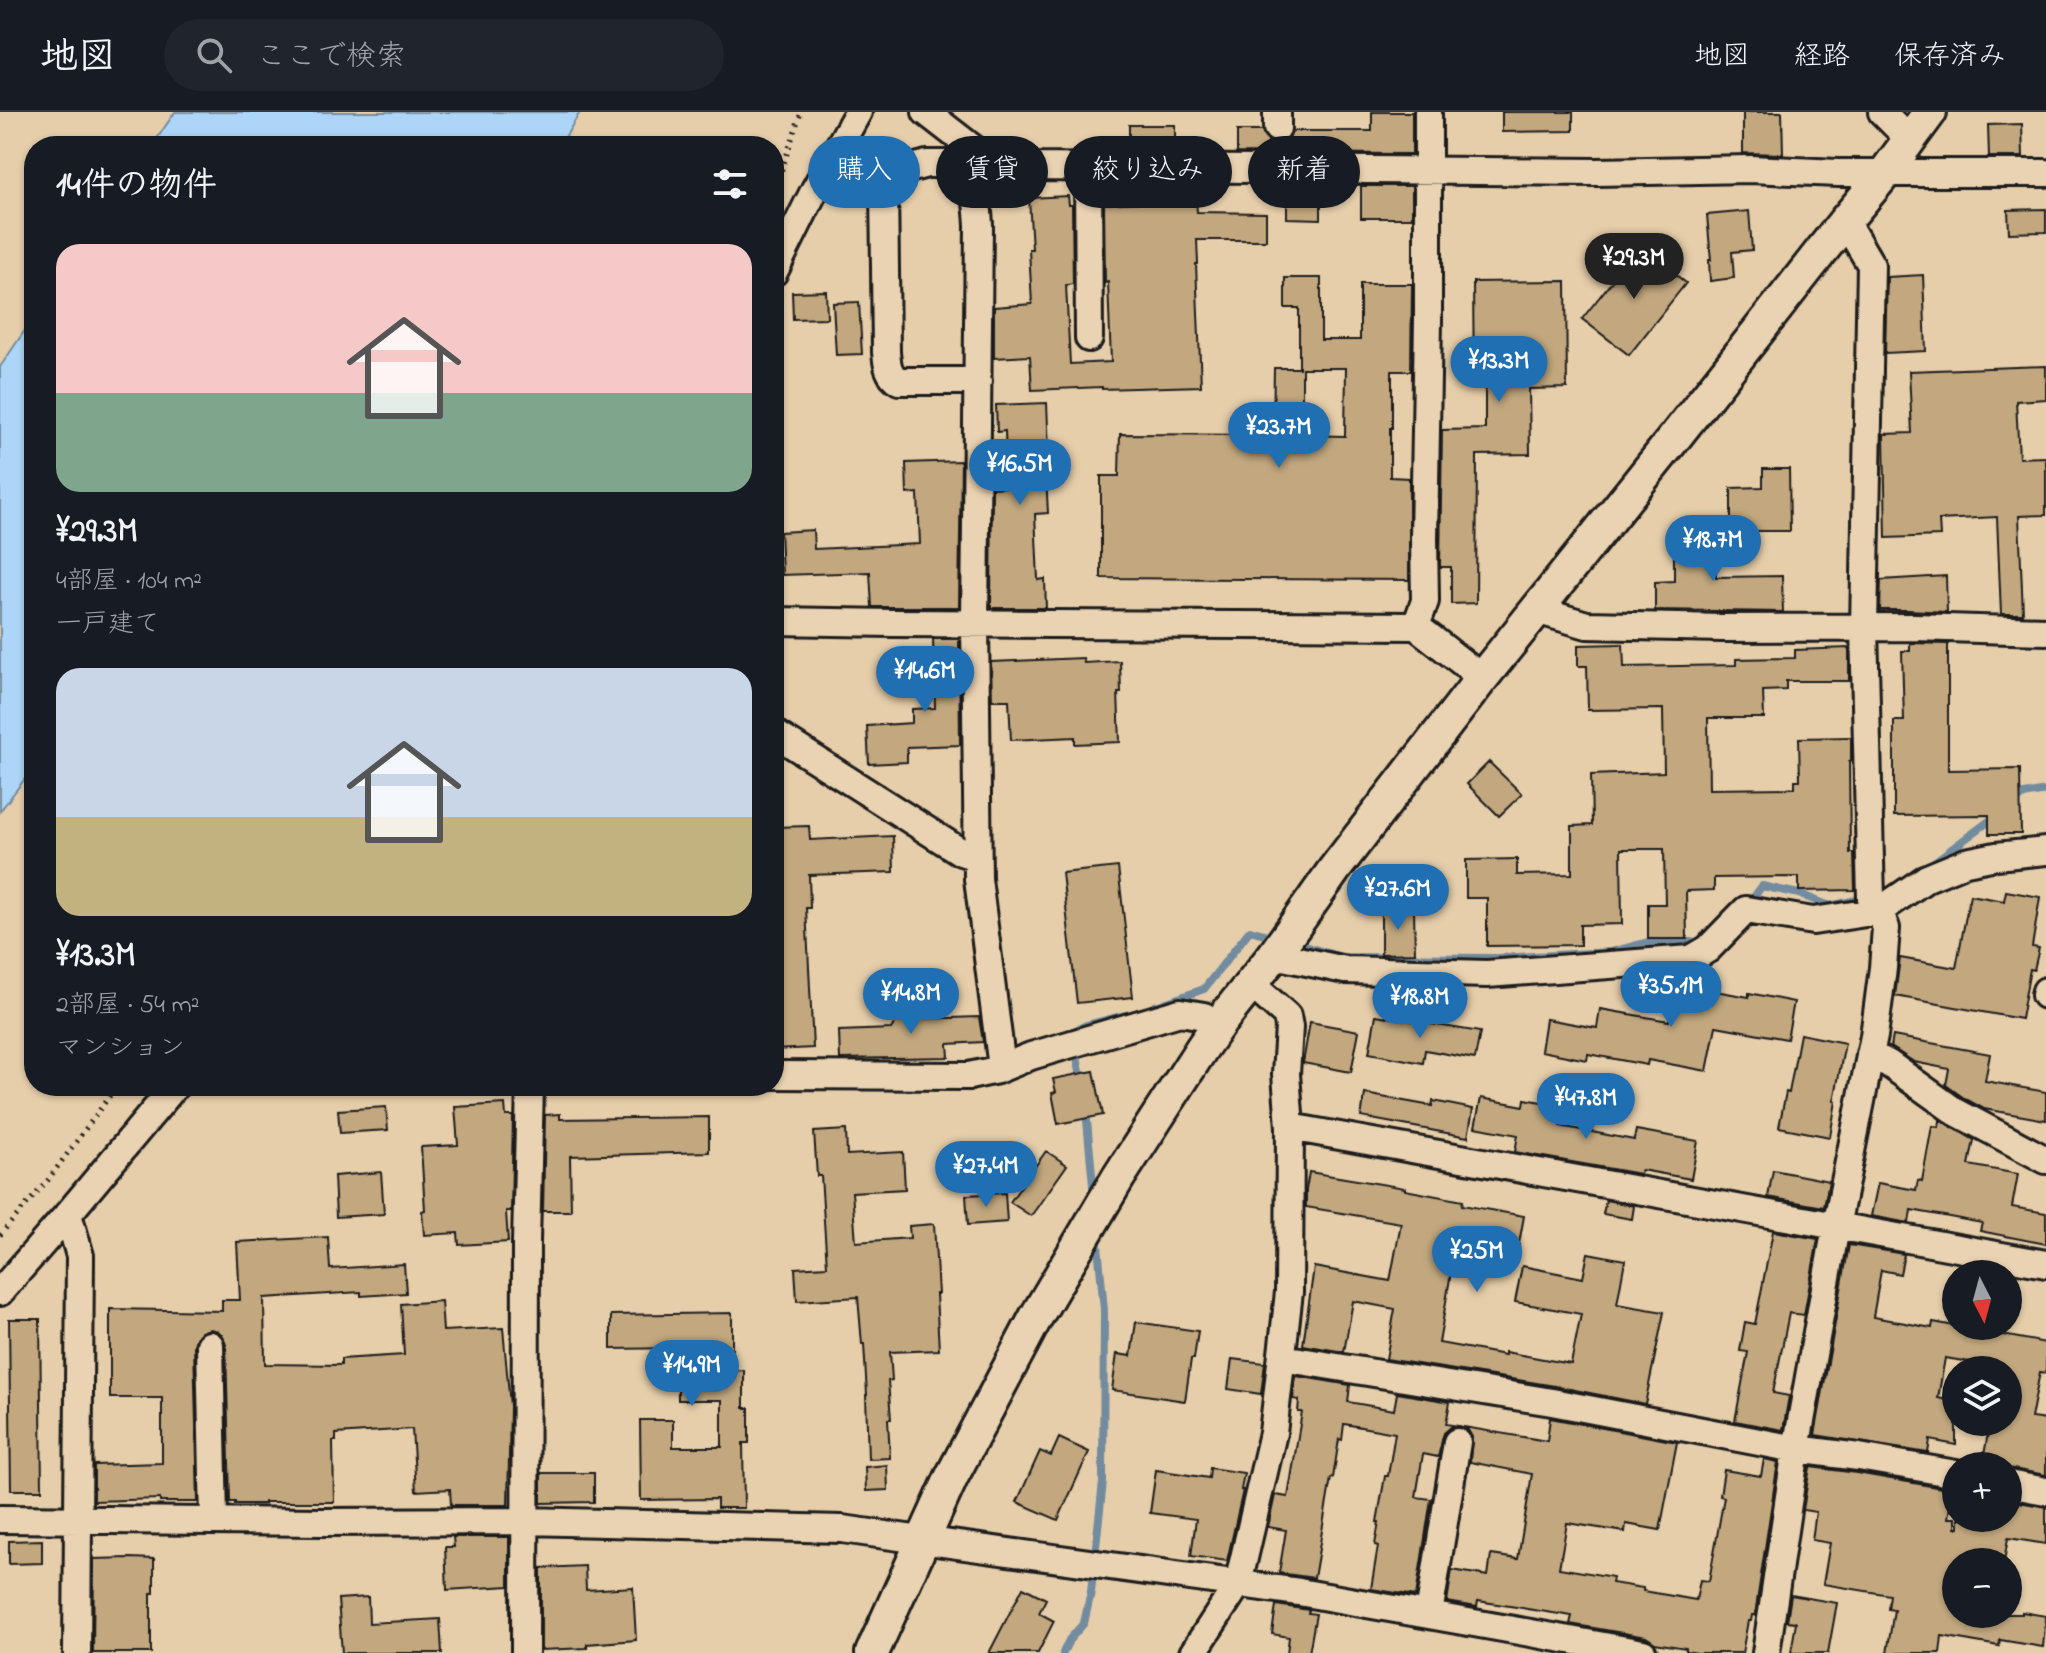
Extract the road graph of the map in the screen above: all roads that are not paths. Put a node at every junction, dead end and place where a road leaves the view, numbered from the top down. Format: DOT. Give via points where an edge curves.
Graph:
graph roads {
  1 [pos="858,112"];
  2 [pos="926,112"];
  3 [pos="1428,112"];
  4 [pos="1882,112"];
  5 [pos="1930,112"];
  6 [pos="954,136"];
  7 [pos="1909,139"];
  8 [pos="936,163"];
  9 [pos="1232,169"];
  10 [pos="1429,170"];
  11 [pos="1885,173"];
  12 [pos="2046,173"];
  13 [pos="978,208"];
  14 [pos="1088,208"];
  15 [pos="1845,221"];
  16 [pos="784,252"];
  17 [pos="1089,338"];
  18 [pos="978,381"];
  19 [pos="1536,610"];
  20 [pos="784,621"];
  21 [pos="975,623"];
  22 [pos="1416,626"];
  23 [pos="1864,627"];
  24 [pos="2046,631"];
  25 [pos="1482,678"];
  26 [pos="784,739"];
  27 [pos="2046,851"];
  28 [pos="977,857"];
  29 [pos="1879,911"];
  30 [pos="1274,955"];
  31 [pos="1251,984"];
  32 [pos="1218,1025"];
  33 [pos="1870,1054"];
  34 [pos="1002,1068"];
  35 [pos="784,1075"];
  36 [pos="171,1096"];
  37 [pos="530,1096"];
  38 [pos="1290,1127"];
  39 [pos="2046,1160"];
  40 [pos="68,1214"];
  41 [pos="1836,1227"];
  42 [pos="2046,1264"];
  43 [pos="0,1292"];
  44 [pos="210,1345"];
  45 [pos="1282,1358"];
  46 [pos="1457,1442"];
  47 [pos="1796,1449"];
  48 [pos="1942,1472"];
  49 [pos="2022,1487"];
  50 [pos="2046,1491"];
  51 [pos="77,1518"];
  52 [pos="0,1519"];
  53 [pos="214,1520"];
  54 [pos="526,1521"];
  55 [pos="923,1541"];
  56 [pos="1238,1584"];
  57 [pos="1429,1614"];
  58 [pos="77,1653"];
  59 [pos="525,1653"];
  60 [pos="872,1653"];
  61 [pos="1193,1653"];
  62 [pos="1643,1653"];
  63 [pos="1766,1653"];
  1 -- 16 [label="street"];
  2 -- 6 [label="street"];
  3 -- 10 [label="street"];
  4 -- 7 [label="street"];
  5 -- 7 [label="street"];
  7 -- 11 [label="street"];
  8 -- 18 [label="street" via="890,174 884,185 888,367 899,381"];
  9 -- 10 [label="street"];
  10 -- 11 [label="street"];
  10 -- 22 [label="street" via="1425,601"];
  11 -- 12 [label="street"];
  11 -- 15 [label="street"];
  13 -- 18 [label="street"];
  14 -- 17 [label="street"];
  15 -- 19 [label="street"];
  15 -- 23 [label="street" via="1871,265"];
  18 -- 21 [label="street"];
  19 -- 23 [label="street" via="1587,625"];
  19 -- 25 [label="street"];
  20 -- 21 [label="street"];
  21 -- 22 [label="street"];
  21 -- 28 [label="street"];
  22 -- 25 [label="street"];
  23 -- 24 [label="street"];
  23 -- 29 [label="street" via="1871,899"];
  25 -- 30 [label="street"];
  26 -- 28 [label="street" via="961,852"];
  27 -- 29 [label="street" via="1966,862 1927,878"];
  28 -- 34 [label="street"];
  29 -- 30 [label="street" via="1813,921 1746,910 1691,959 1503,973 1345,970"];
  29 -- 33 [label="street" via="1886,928"];
  30 -- 31 [label="street"];
  31 -- 32 [label="street"];
  31 -- 38 [label="street" via="1287,1016"];
  32 -- 34 [label="street" via="1180,1012"];
  32 -- 55 [label="street" via="1036,1317"];
  33 -- 39 [label="street" via="1956,1112"];
  33 -- 41 [label="street"];
  34 -- 35 [label="street" via="969,1076"];
  36 -- 40 [label="street"];
  37 -- 54 [label="street"];
  38 -- 41 [label="street"];
  38 -- 45 [label="street" via="1289,1292"];
  40 -- 43 [label="street"];
  40 -- 51 [label="street" via="80,1256"];
  41 -- 42 [label="street"];
  41 -- 47 [label="street"];
  44 -- 53 [label="street"];
  45 -- 47 [label="street"];
  45 -- 56 [label="street" via="1273,1433"];
  46 -- 57 [label="street"];
  47 -- 48 [label="street"];
  47 -- 63 [label="street"];
  49 -- 50 [label="street"];
  51 -- 52 [label="street"];
  51 -- 53 [label="street"];
  51 -- 58 [label="street"];
  53 -- 54 [label="street"];
  54 -- 55 [label="street" via="842,1529"];
  54 -- 59 [label="street"];
  55 -- 56 [label="street"];
  55 -- 60 [label="street"];
  56 -- 57 [label="street"];
  56 -- 61 [label="street"];
  57 -- 62 [label="street"];
}
